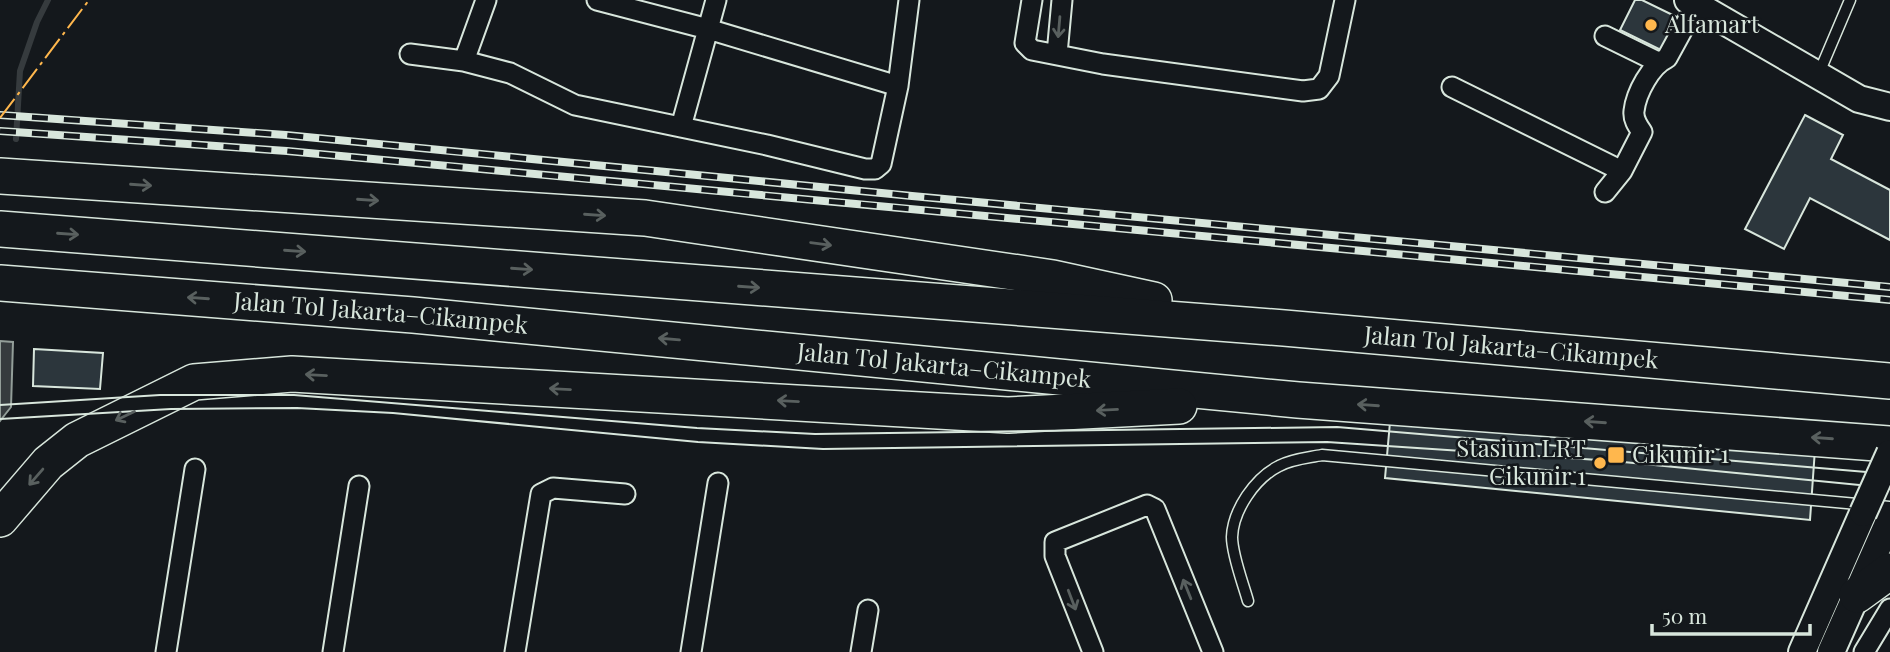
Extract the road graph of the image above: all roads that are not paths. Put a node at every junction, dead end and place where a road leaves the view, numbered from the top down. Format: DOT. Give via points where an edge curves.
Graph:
graph roads {
  1 [pos="486,0"];
  2 [pos="597,0"];
  3 [pos="716,0"];
  4 [pos="909,0"];
  5 [pos="1032,0"];
  6 [pos="1062,0"];
  7 [pos="1345,0"];
  8 [pos="1850,0"];
  9 [pos="1692,2"];
  10 [pos="708,29"];
  11 [pos="1605,36"];
  12 [pos="410,54"];
  13 [pos="1057,54"];
  14 [pos="464,61"];
  15 [pos="1658,62"];
  16 [pos="1817,76"];
  17 [pos="898,86"];
  18 [pos="1452,87"];
  19 [pos="1890,107"];
  20 [pos="681,127"];
  21 [pos="1622,170"];
  22 [pos="0,176"];
  23 [pos="1605,192"];
  24 [pos="0,229"];
  25 [pos="0,283"];
  26 [pos="1284,328"];
  27 [pos="1890,381"];
  28 [pos="1298,400"];
  29 [pos="1890,444"];
  30 [pos="1890,453"];
  31 [pos="195,469"];
  32 [pos="718,483"];
  33 [pos="359,486"];
  34 [pos="625,494"];
  35 [pos="1890,507"];
  36 [pos="0,519"];
  37 [pos="1890,519"];
  38 [pos="1883,562"];
  39 [pos="1857,595"];
  40 [pos="1248,601"];
  41 [pos="1890,609"];
  42 [pos="868,610"];
  43 [pos="166,652"];
  44 [pos="333,652"];
  45 [pos="515,652"];
  46 [pos="691,652"];
  47 [pos="861,652"];
  48 [pos="1093,652"];
  49 [pos="1213,652"];
  50 [pos="1802,652"];
  51 [pos="1831,652"];
  52 [pos="1864,652"];
  1 -- 14 [label="street"];
  2 -- 10 [label="street"];
  3 -- 10 [label="street"];
  4 -- 17 [label="street"];
  5 -- 13 [label="street" via="1025,43 1032,50"];
  6 -- 13 [label="street, one-way"];
  7 -- 13 [label="street" via="1329,76 1319,89 1303,91"];
  8 -- 16 [label="lane"];
  9 -- 15 [label="street" via="1667,58"];
  9 -- 16 [label="main road"];
  10 -- 17 [label="street"];
  10 -- 20 [label="street"];
  11 -- 15 [label="street"];
  12 -- 14 [label="street"];
  14 -- 20 [label="street" via="510,73 575,105"];
  15 -- 21 [label="street" via="1648,74 1634,110 1642,132"];
  16 -- 19 [label="main road" via="1859,99"];
  17 -- 20 [label="street" via="881,164 875,169"];
  18 -- 21 [label="street"];
  21 -- 23 [label="street"];
  22 -- 26 [label="highway, one-way" via="660,220 1053,278"];
  24 -- 26 [label="highway, Jalan Tol Jakarta–Cikampek, one-way"];
  28 -- 25 [label="highway, Jalan Tol Jakarta–Cikampek, one-way" via="413,315"];
  26 -- 27 [label="highway, Jalan Tol Jakarta–Cikampek"];
  29 -- 28 [label="highway, Jalan Tol Jakarta–Cikampek, one-way"];
  28 -- 36 [label="highway, one-way" via="1008,415 292,374 194,382 77,440 48,463"];
  30 -- 50 [label="main road, bridge"];
  31 -- 43 [label="street"];
  32 -- 46 [label="street"];
  33 -- 44 [label="street"];
  34 -- 45 [label="street" via="553,488 541,494"];
  35 -- 40 [label="lane" via="1322,455 1279,466 1263,476 1245,500 1232,539"];
  37 -- 38 [label="main road"];
  38 -- 39 [label="highway"];
  39 -- 51 [label="main road"];
  41 -- 52 [label="street"];
  42 -- 47 [label="street"];
  49 -- 48 [label="street, one-way" via="1156,509 1147,505 1055,542 1055,556"];
}
